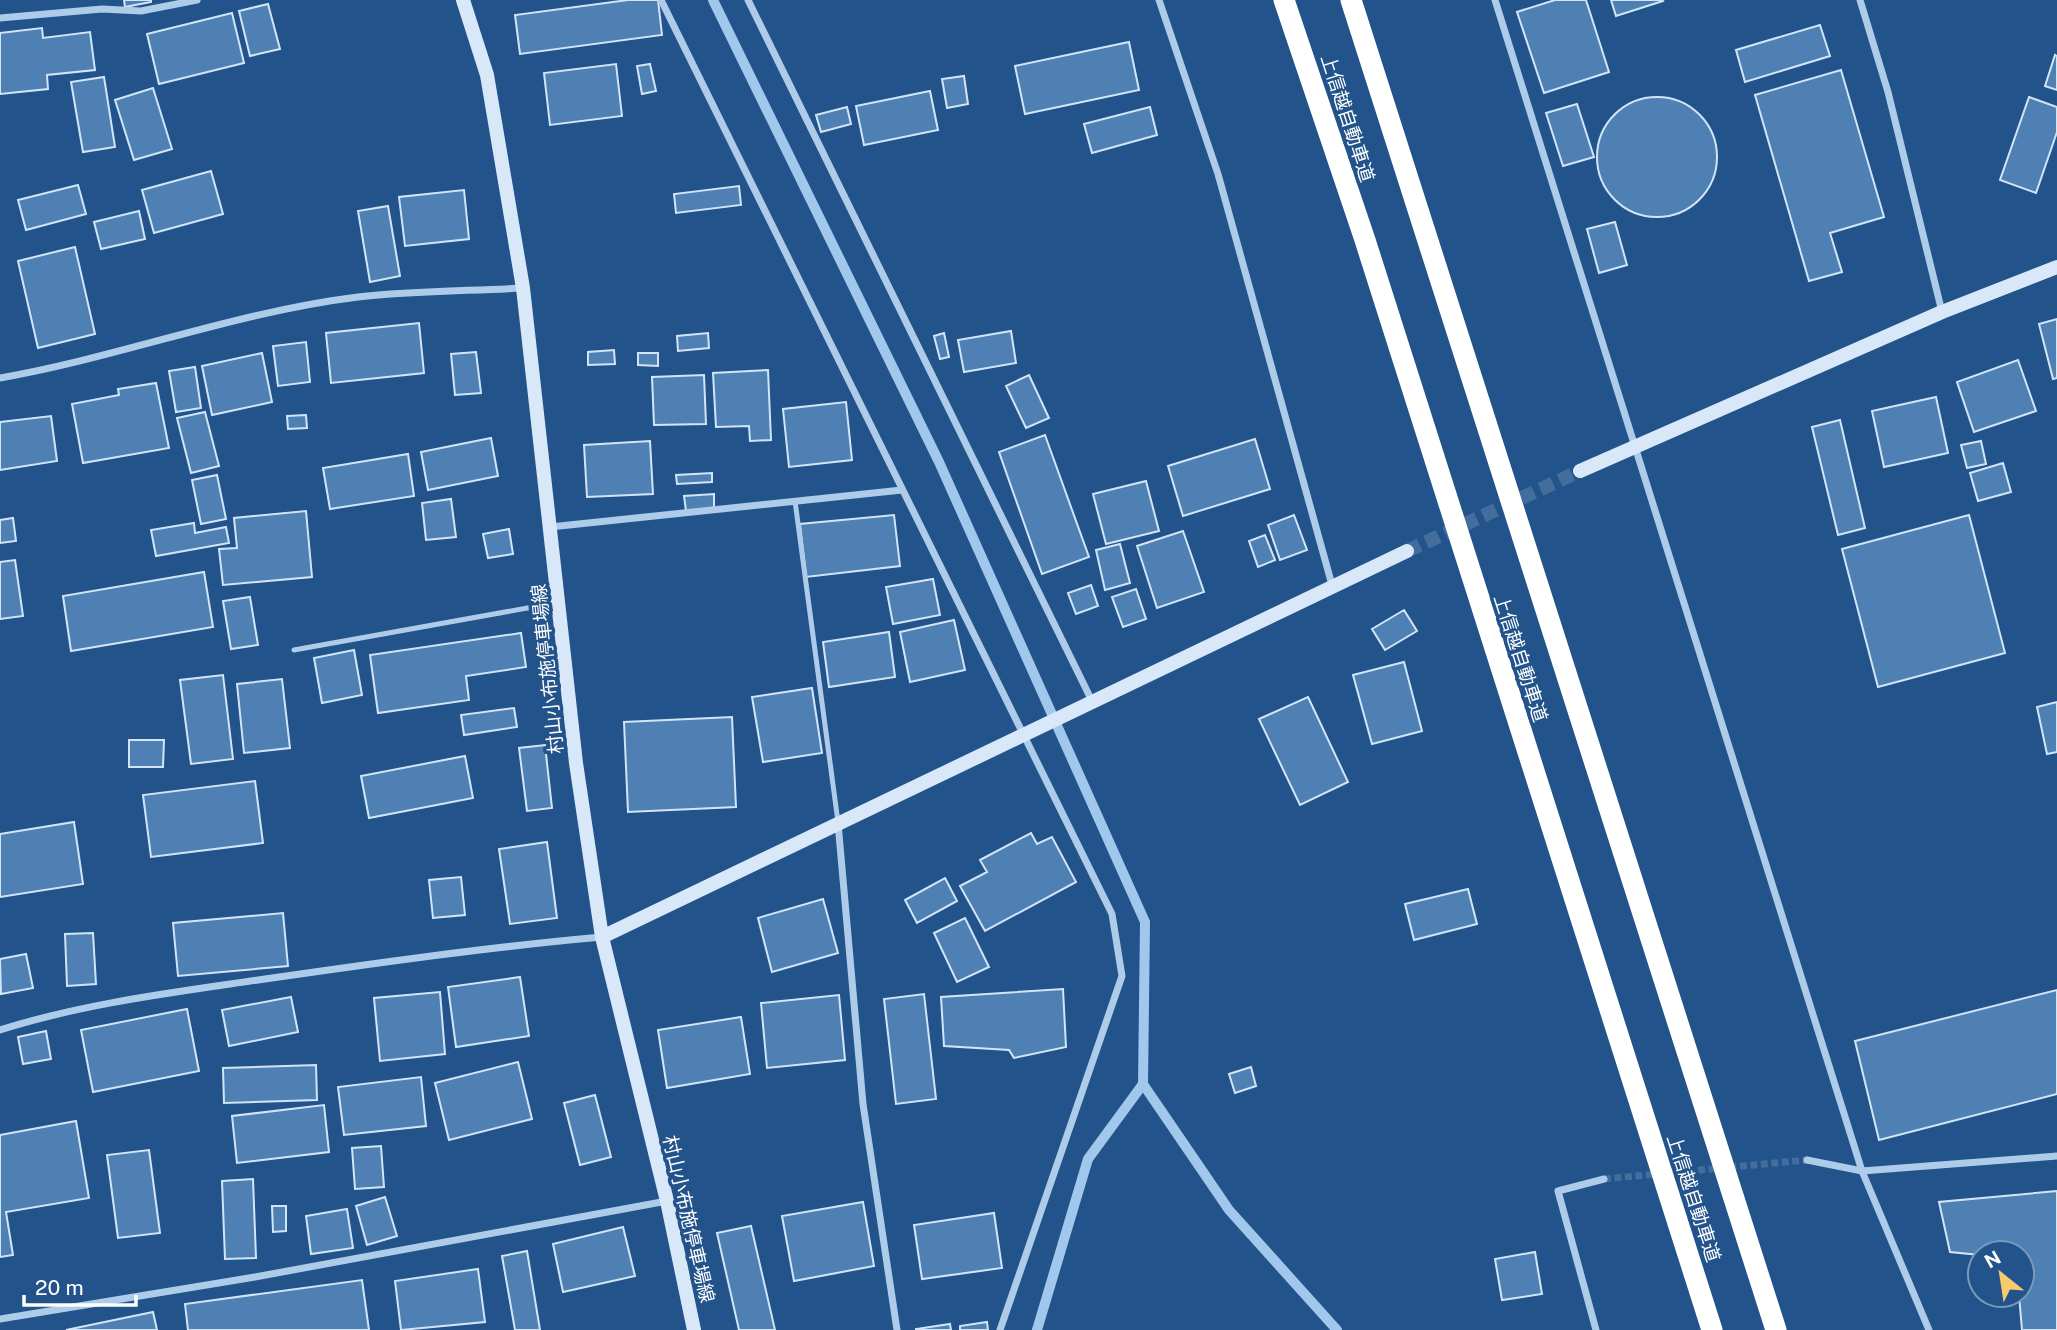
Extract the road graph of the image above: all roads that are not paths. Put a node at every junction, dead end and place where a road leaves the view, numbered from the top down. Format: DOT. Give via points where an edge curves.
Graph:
graph roads {
  1 [pos="197,0"];
  2 [pos="463,0"];
  3 [pos="661,0"];
  4 [pos="748,0"];
  5 [pos="1159,0"];
  6 [pos="1284,0"];
  7 [pos="1351,0"];
  8 [pos="1495,0"];
  9 [pos="1860,0"];
  10 [pos="0,18"];
  11 [pos="2057,267"];
  12 [pos="523,288"];
  13 [pos="1942,312"];
  14 [pos="0,378"];
  15 [pos="1633,447"];
  16 [pos="1580,471"];
  17 [pos="902,489"];
  18 [pos="796,501"];
  19 [pos="550,527"];
  20 [pos="1407,551"];
  21 [pos="1332,585"];
  22 [pos="558,603"];
  23 [pos="294,650"];
  24 [pos="1093,701"];
  25 [pos="1027,732"];
  26 [pos="838,822"];
  27 [pos="602,937"];
  28 [pos="0,1030"];
  29 [pos="2057,1156"];
  30 [pos="1807,1160"];
  31 [pos="1862,1171"];
  32 [pos="1604,1179"];
  33 [pos="667,1201"];
  34 [pos="0,1319"];
  35 [pos="694,1330"];
  36 [pos="897,1330"];
  37 [pos="1000,1330"];
  38 [pos="1595,1330"];
  39 [pos="1712,1330"];
  40 [pos="1776,1330"];
  41 [pos="1929,1330"];
  1 -- 10 [label="street" via="141,11 102,9"];
  2 -- 12 [label="street, 村山小布施停車場線" via="486,75"];
  3 -- 17 [label="street"];
  4 -- 24 [label="street"];
  5 -- 21 [label="street" via="1218,174"];
  6 -- 39 [label="highway, 上信越自動車道"];
  7 -- 40 [label="highway, 上信越自動車道"];
  8 -- 15 [label="street"];
  9 -- 13 [label="street" via="1888,92"];
  11 -- 13 [label="street"];
  12 -- 14 [label="street" via="358,297 203,327"];
  12 -- 19 [label="street, 村山小布施停車場線"];
  13 -- 15 [label="street"];
  15 -- 16 [label="street"];
  15 -- 31 [label="street"];
  17 -- 18 [label="street"];
  17 -- 25 [label="street"];
  18 -- 19 [label="street"];
  18 -- 26 [label="lane"];
  19 -- 22 [label="street, 村山小布施停車場線"];
  20 -- 21 [label="street"];
  21 -- 24 [label="street"];
  22 -- 23 [label="lane"];
  22 -- 27 [label="street, 村山小布施停車場線"];
  24 -- 25 [label="street"];
  25 -- 26 [label="street"];
  25 -- 37 [label="street" via="1112,914 1122,976"];
  26 -- 27 [label="street"];
  26 -- 36 [label="street" via="863,1104"];
  27 -- 28 [label="street" via="482,947 197,989 39,1018"];
  27 -- 33 [label="street, 村山小布施停車場線"];
  29 -- 31 [label="street"];
  30 -- 31 [label="street"];
  31 -- 41 [label="street"];
  32 -- 38 [label="street" via="1558,1191"];
  33 -- 34 [label="street"];
  33 -- 35 [label="street, 村山小布施停車場線"];
}
